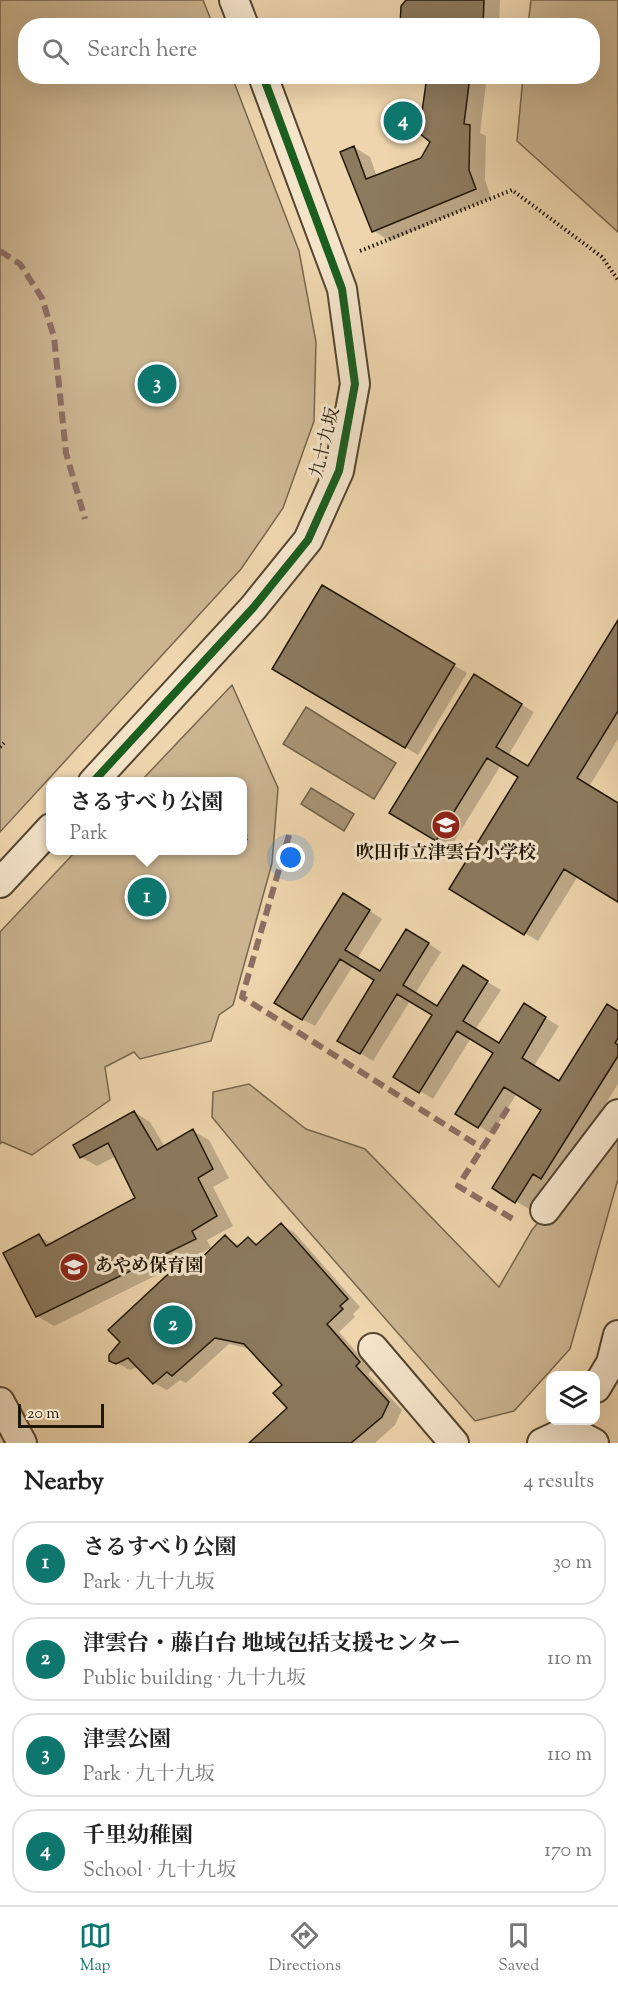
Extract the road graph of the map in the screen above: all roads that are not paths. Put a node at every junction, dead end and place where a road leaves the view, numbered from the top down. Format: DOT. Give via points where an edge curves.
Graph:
graph roads {
  1 [pos="234,0"];
  2 [pos="241,18"];
  3 [pos="266,84"];
  4 [pos="98,777"];
  5 [pos="46,833"];
  6 [pos="0,883"];
  7 [pos="618,1114"];
  8 [pos="545,1210"];
  9 [pos="618,1335"];
  10 [pos="372,1348"];
  11 [pos="600,1381"];
  12 [pos="0,1402"];
  13 [pos="580,1431"];
  14 [pos="22,1443"];
  15 [pos="454,1443"];
  16 [pos="542,1443"];
  1 -- 2 [label="street"];
  3 -- 4 [label="street, 九十九坂" via="342,289 355,384 339,471 308,540 253,608"];
  5 -- 6 [label="street"];
  7 -- 8 [label="street"];
  9 -- 11 [label="street"];
  10 -- 15 [label="street"];
  12 -- 14 [label="street"];
  13 -- 16 [label="street"];
}
